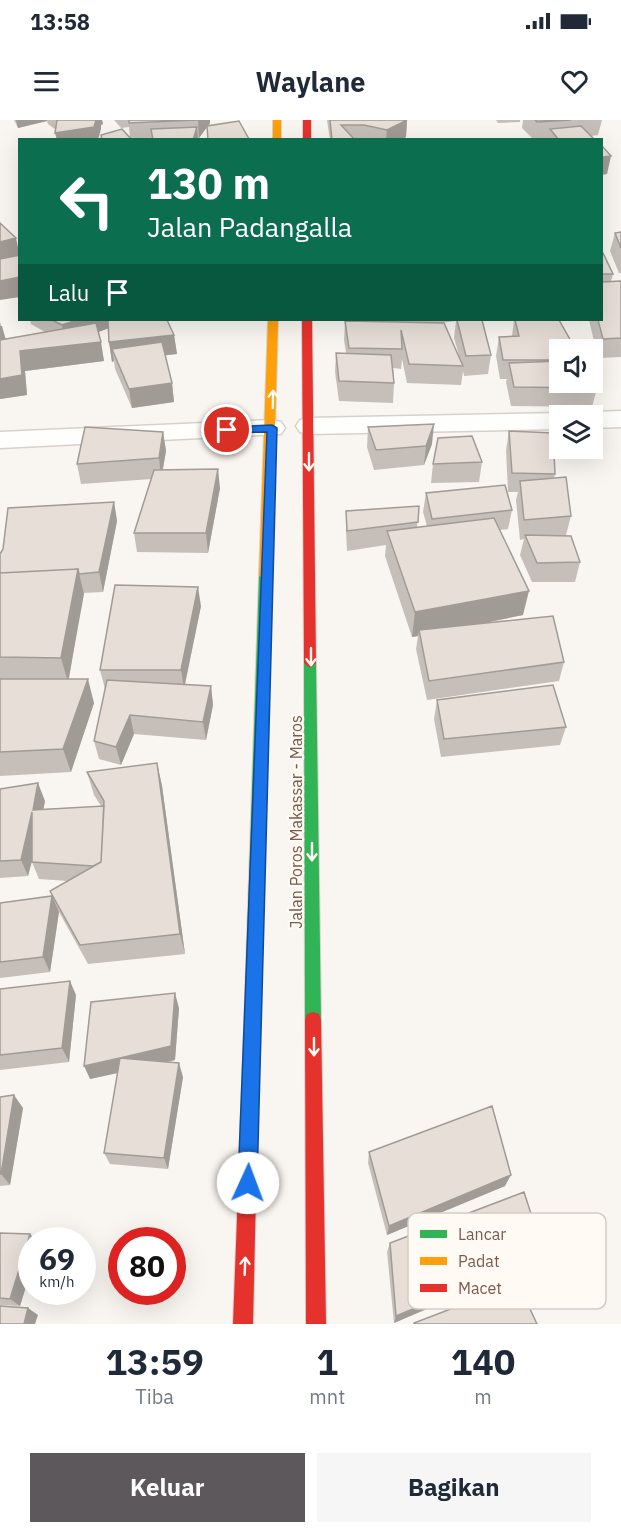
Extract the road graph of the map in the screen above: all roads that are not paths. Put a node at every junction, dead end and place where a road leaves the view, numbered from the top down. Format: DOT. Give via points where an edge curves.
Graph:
graph roads {
  1 [pos="277,120"];
  2 [pos="307,120"];
  3 [pos="277,138"];
  4 [pos="307,138"];
  5 [pos="273,321"];
  6 [pos="307,321"];
  7 [pos="621,419"];
  8 [pos="549,420"];
  9 [pos="603,420"];
  10 [pos="309,426"];
  11 [pos="272,428"];
  12 [pos="0,440"];
  13 [pos="243,1324"];
  14 [pos="316,1324"];
  1 -- 3 [label="highway"];
  2 -- 4 [label="highway"];
  11 -- 5 [label="highway, Jalan Poros Makassar - Maros, one-way"];
  6 -- 10 [label="highway, Jalan Poros Makassar - Maros"];
  7 -- 9 [label="street"];
  8 -- 10 [label="street"];
  10 -- 14 [label="highway, Jalan Poros Makassar - Maros, one-way"];
  11 -- 12 [label="street"];
  13 -- 11 [label="highway, Jalan Poros Makassar - Maros, one-way"];
}
